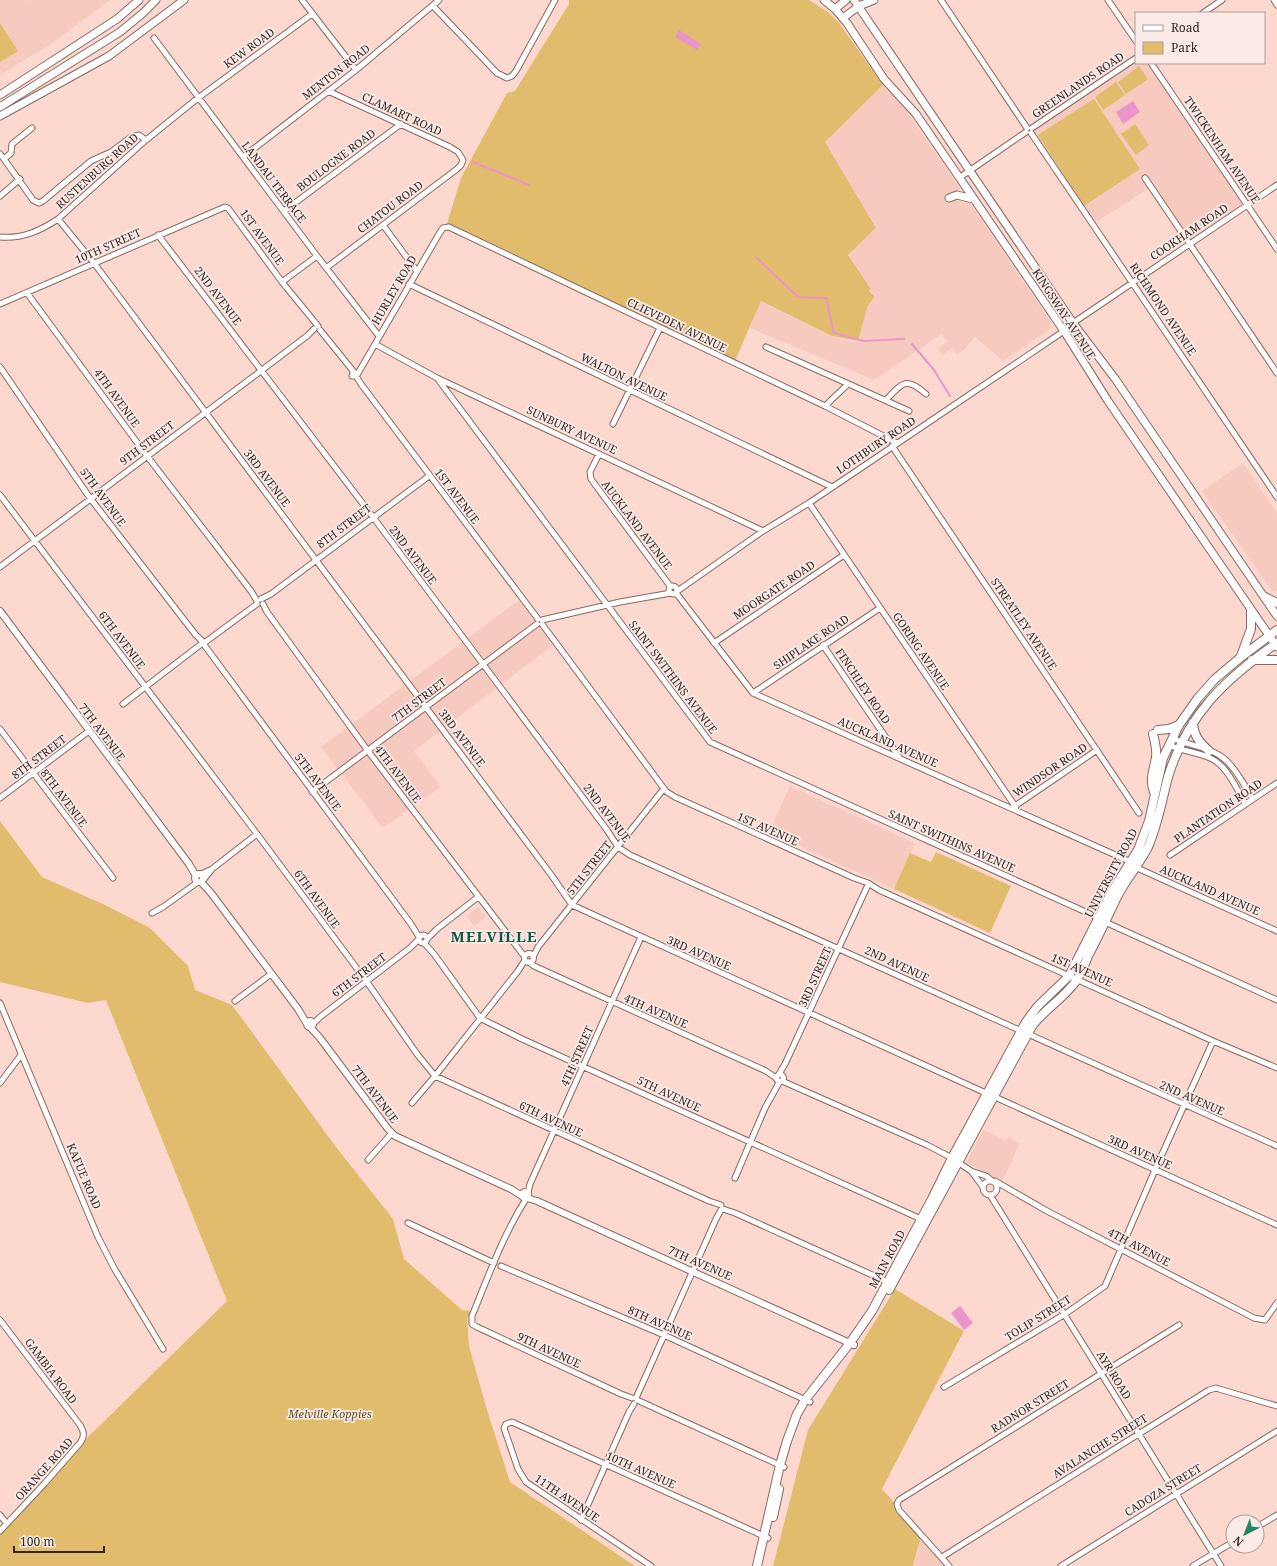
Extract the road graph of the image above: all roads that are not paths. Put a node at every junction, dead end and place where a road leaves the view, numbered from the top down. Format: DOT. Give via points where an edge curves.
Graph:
graph roads {
  1 [pos="139,0"];
  2 [pos="156,0"];
  3 [pos="184,0"];
  4 [pos="302,0"];
  5 [pos="439,0"];
  6 [pos="555,0"];
  7 [pos="824,0"];
  8 [pos="846,0"];
  9 [pos="874,0"];
  10 [pos="941,0"];
  11 [pos="1108,0"];
  12 [pos="1222,0"];
  13 [pos="1274,0"];
  14 [pos="856,3"];
  15 [pos="1277,5"];
  16 [pos="433,6"];
  17 [pos="835,9"];
  18 [pos="1204,12"];
  19 [pos="312,14"];
  20 [pos="843,18"];
  21 [pos="154,38"];
  22 [pos="1135,40"];
  23 [pos="1135,59"];
  24 [pos="1152,64"];
  25 [pos="356,70"];
  26 [pos="328,91"];
  27 [pos="0,95"];
  28 [pos="198,98"];
  29 [pos="0,107"];
  30 [pos="0,116"];
  31 [pos="401,124"];
  32 [pos="32,128"];
  33 [pos="1029,130"];
  34 [pos="146,140"];
  35 [pos="0,154"];
  36 [pos="243,157"];
  37 [pos="4,159"];
  38 [pos="463,160"];
  39 [pos="970,170"];
  40 [pos="959,178"];
  41 [pos="1145,178"];
  42 [pos="20,179"];
  43 [pos="1277,185"];
  44 [pos="0,196"];
  45 [pos="949,198"];
  46 [pos="974,199"];
  47 [pos="1248,206"];
  48 [pos="224,207"];
  49 [pos="284,211"];
  50 [pos="58,219"];
  51 [pos="383,225"];
  52 [pos="446,227"];
  53 [pos="158,234"];
  54 [pos="0,237"];
  55 [pos="1189,244"];
  56 [pos="1277,249"];
  57 [pos="317,256"];
  58 [pos="94,263"];
  59 [pos="326,268"];
  60 [pos="416,270"];
  61 [pos="282,282"];
  62 [pos="1133,282"];
  63 [pos="408,284"];
  64 [pos="27,293"];
  65 [pos="0,304"];
  66 [pos="1073,323"];
  67 [pos="660,328"];
  68 [pos="317,329"];
  69 [pos="1064,331"];
  70 [pos="379,336"];
  71 [pos="375,344"];
  72 [pos="766,347"];
  73 [pos="0,367"];
  74 [pos="262,370"];
  75 [pos="1277,373"];
  76 [pos="354,374"];
  77 [pos="437,378"];
  78 [pos="848,384"];
  79 [pos="629,391"];
  80 [pos="926,394"];
  81 [pos="886,400"];
  82 [pos="825,406"];
  83 [pos="909,411"];
  84 [pos="205,413"];
  85 [pos="613,424"];
  86 [pos="897,443"];
  87 [pos="892,446"];
  88 [pos="599,454"];
  89 [pos="147,456"];
  90 [pos="429,476"];
  91 [pos="832,488"];
  92 [pos="0,495"];
  93 [pos="1277,497"];
  94 [pos="90,498"];
  95 [pos="809,503"];
  96 [pos="373,517"];
  97 [pos="763,531"];
  98 [pos="34,541"];
  99 [pos="844,555"];
  100 [pos="316,559"];
  101 [pos="0,567"];
  102 [pos="670,587"];
  103 [pos="675,591"];
  104 [pos="656,595"];
  105 [pos="1265,597"];
  106 [pos="260,602"];
  107 [pos="1277,603"];
  108 [pos="607,606"];
  109 [pos="880,608"];
  110 [pos="0,611"];
  111 [pos="1251,611"];
  112 [pos="1277,616"];
  113 [pos="540,622"];
  114 [pos="1277,630"];
  115 [pos="1269,636"];
  116 [pos="714,643"];
  117 [pos="203,645"];
  118 [pos="823,645"];
  119 [pos="1276,645"];
  120 [pos="1240,656"];
  121 [pos="1252,660"];
  122 [pos="1277,660"];
  123 [pos="482,665"];
  124 [pos="145,687"];
  125 [pos="752,693"];
  126 [pos="123,704"];
  127 [pos="426,707"];
  128 [pos="1193,723"];
  129 [pos="1179,725"];
  130 [pos="0,730"];
  131 [pos="89,731"];
  132 [pos="1171,741"];
  133 [pos="1180,746"];
  134 [pos="1097,750"];
  135 [pos="1209,750"];
  136 [pos="368,751"];
  137 [pos="900,758"];
  138 [pos="34,774"];
  139 [pos="1277,783"];
  140 [pos="312,792"];
  141 [pos="664,792"];
  142 [pos="1154,792"];
  143 [pos="0,798"];
  144 [pos="1253,799"];
  145 [pos="1246,803"];
  146 [pos="1015,808"];
  147 [pos="1139,813"];
  148 [pos="257,834"];
  149 [pos="618,847"];
  150 [pos="1170,856"];
  151 [pos="1133,865"];
  152 [pos="113,878"];
  153 [pos="199,878"];
  154 [pos="866,885"];
  155 [pos="478,897"];
  156 [pos="572,905"];
  157 [pos="152,913"];
  158 [pos="1102,920"];
  159 [pos="1277,931"];
  160 [pos="641,937"];
  161 [pos="423,939"];
  162 [pos="839,948"];
  163 [pos="528,958"];
  164 [pos="271,974"];
  165 [pos="1073,978"];
  166 [pos="367,982"];
  167 [pos="1277,1000"];
  168 [pos="235,1001"];
  169 [pos="612,1002"];
  170 [pos="0,1003"];
  171 [pos="809,1014"];
  172 [pos="480,1018"];
  173 [pos="311,1024"];
  174 [pos="1024,1033"];
  175 [pos="1213,1041"];
  176 [pos="21,1055"];
  177 [pos="583,1066"];
  178 [pos="1277,1068"];
  179 [pos="435,1076"];
  180 [pos="780,1078"];
  181 [pos="0,1083"];
  182 [pos="991,1095"];
  183 [pos="412,1103"];
  184 [pos="1184,1105"];
  185 [pos="554,1131"];
  186 [pos="392,1133"];
  187 [pos="750,1142"];
  188 [pos="1277,1146"];
  189 [pos="368,1160"];
  190 [pos="955,1160"];
  191 [pos="1155,1170"];
  192 [pos="971,1171"];
  193 [pos="735,1178"];
  194 [pos="993,1181"];
  195 [pos="983,1187"];
  196 [pos="998,1188"];
  197 [pos="1007,1188"];
  198 [pos="525,1195"];
  199 [pos="990,1195"];
  200 [pos="721,1207"];
  201 [pos="921,1219"];
  202 [pos="408,1223"];
  203 [pos="1277,1225"];
  204 [pos="1121,1248"];
  205 [pos="494,1263"];
  206 [pos="502,1266"];
  207 [pos="692,1271"];
  208 [pos="890,1283"];
  209 [pos="1277,1303"];
  210 [pos="1065,1314"];
  211 [pos="0,1320"];
  212 [pos="471,1322"];
  213 [pos="1179,1325"];
  214 [pos="664,1335"];
  215 [pos="852,1344"];
  216 [pos="163,1349"];
  217 [pos="1101,1374"];
  218 [pos="944,1387"];
  219 [pos="634,1400"];
  220 [pos="807,1401"];
  221 [pos="1277,1406"];
  222 [pos="506,1424"];
  223 [pos="1277,1431"];
  224 [pos="1139,1434"];
  225 [pos="84,1436"];
  226 [pos="605,1465"];
  227 [pos="782,1466"];
  228 [pos="1176,1493"];
  229 [pos="0,1515"];
  230 [pos="1277,1515"];
  231 [pos="581,1520"];
  232 [pos="1265,1522"];
  233 [pos="7,1524"];
  234 [pos="0,1531"];
  235 [pos="766,1537"];
  236 [pos="1225,1546"];
  237 [pos="1213,1553"];
  238 [pos="942,1556"];
  239 [pos="651,1566"];
  240 [pos="757,1566"];
  241 [pos="762,1566"];
  242 [pos="949,1566"];
  243 [pos="1061,1566"];
  244 [pos="1193,1566"];
  245 [pos="1221,1566"];
  1 -- 27 [label="main road" via="111,23"];
  2 -- 29 [label="main road" via="120,32"];
  3 -- 30 [label="main road" via="109,56"];
  4 -- 19 [label="street"];
  5 -- 16 [label="street, MENTON ROAD"];
  6 -- 16 [label="street" via="512,76 507,78 497,73"];
  7 -- 17 [label="main road, KINGSWAY AVENUE"];
  8 -- 17 [label="main road"];
  9 -- 14 [label="main road"];
  10 -- 33 [label="street, RICHMOND AVENUE"];
  11 -- 22 [label="street"];
  12 -- 18 [label="street"];
  13 -- 15 [label="street"];
  14 -- 20 [label="main road"];
  14 -- 39 [label="main road, KINGSWAY AVENUE"];
  16 -- 25 [label="street, MENTON ROAD"];
  17 -- 20 [label="main road, KINGSWAY AVENUE"];
  19 -- 25 [label="street"];
  19 -- 28 [label="street, KEW ROAD"];
  20 -- 40 [label="main road, KINGSWAY AVENUE" via="884,79 916,114"];
  21 -- 28 [label="street, LANDAU TERRACE"];
  23 -- 33 [label="street, GREENLANDS ROAD"];
  24 -- 47 [label="street, TWICKENHAM AVENUE"];
  25 -- 26 [label="street, MENTON ROAD"];
  26 -- 31 [label="street, CLAMART ROAD"];
  26 -- 36 [label="street, MENTON ROAD"];
  28 -- 34 [label="street, RUSTENBURG ROAD"];
  28 -- 36 [label="street, LANDAU TERRACE"];
  31 -- 38 [label="street, CLAMART ROAD" via="450,147 458,152"];
  31 -- 49 [label="street, BOULOGNE ROAD"];
  32 -- 37 [label="street" via="12,144 11,153"];
  33 -- 39 [label="street, GREENLANDS ROAD"];
  33 -- 62 [label="street, RICHMOND AVENUE"];
  34 -- 42 [label="street" via="139,135 131,137 111,152 89,162 41,202 34,201"];
  34 -- 50 [label="street, RUSTENBURG ROAD"];
  35 -- 37 [label="street"];
  36 -- 49 [label="street, LANDAU TERRACE"];
  37 -- 42 [label="street"];
  38 -- 51 [label="street, CHATOU ROAD" via="457,169"];
  39 -- 40 [label="street, GREENLANDS ROAD"];
  39 -- 66 [label="main road, KINGSWAY AVENUE"];
  40 -- 46 [label="main road, KINGSWAY AVENUE"];
  41 -- 55 [label="street"];
  42 -- 44 [label="street"];
  43 -- 47 [label="street, COOKHAM ROAD"];
  45 -- 46 [label="main road" via="956,195"];
  46 -- 69 [label="main road, KINGSWAY AVENUE"];
  47 -- 55 [label="street, COOKHAM ROAD"];
  47 -- 56 [label="street, TWICKENHAM AVENUE"];
  48 -- 53 [label="street, 10TH STREET"];
  48 -- 61 [label="street, 1ST AVENUE" via="228,208"];
  49 -- 57 [label="street, LANDAU TERRACE"];
  50 -- 54 [label="street, RUSTENBURG ROAD" via="33,233"];
  50 -- 58 [label="street, 3RD AVENUE"];
  51 -- 59 [label="street, CHATOU ROAD"];
  51 -- 60 [label="street"];
  52 -- 60 [label="street, HURLEY ROAD" via="441,230"];
  52 -- 67 [label="street, CLIEVEDEN AVENUE" via="455,229"];
  53 -- 58 [label="street, 10TH STREET"];
  53 -- 74 [label="street, 2ND AVENUE"];
  55 -- 62 [label="street, COOKHAM ROAD"];
  55 -- 75 [label="street"];
  57 -- 59 [label="street, LANDAU TERRACE"];
  57 -- 61 [label="street"];
  58 -- 64 [label="street, 10TH STREET"];
  58 -- 84 [label="street, 3RD AVENUE"];
  59 -- 70 [label="street, LANDAU TERRACE"];
  60 -- 63 [label="street, HURLEY ROAD"];
  61 -- 68 [label="street, 1ST AVENUE"];
  62 -- 66 [label="street, COOKHAM ROAD"];
  62 -- 93 [label="street, RICHMOND AVENUE"];
  63 -- 70 [label="street, HURLEY ROAD"];
  63 -- 79 [label="street, WALTON AVENUE"];
  64 -- 65 [label="street, 10TH STREET"];
  64 -- 89 [label="street, 4TH AVENUE"];
  66 -- 69 [label="street, LOTHBURY ROAD"];
  66 -- 105 [label="main road, KINGSWAY AVENUE" via="1116,380"];
  67 -- 79 [label="street"];
  67 -- 82 [label="street, CLIEVEDEN AVENUE"];
  68 -- 74 [label="street, 9TH STREET"];
  68 -- 76 [label="street, 1ST AVENUE"];
  69 -- 86 [label="street, LOTHBURY ROAD"];
  69 -- 111 [label="main road, KINGSWAY AVENUE" via="1108,401"];
  70 -- 71 [label="street, HURLEY ROAD"];
  71 -- 76 [label="street, HURLEY ROAD"];
  71 -- 77 [label="street, SUNBURY AVENUE"];
  72 -- 78 [label="street"];
  73 -- 94 [label="street, 5TH AVENUE"];
  74 -- 84 [label="street, 9TH STREET"];
  74 -- 96 [label="street, 2ND AVENUE"];
  76 -- 90 [label="street, 1ST AVENUE"];
  77 -- 88 [label="street, SUNBURY AVENUE"];
  77 -- 108 [label="street, SAINT SWITHINS AVENUE"];
  78 -- 81 [label="street"];
  78 -- 82 [label="street"];
  79 -- 85 [label="street"];
  79 -- 91 [label="street, WALTON AVENUE"];
  80 -- 81 [label="street" via="917,386 905,383"];
  81 -- 83 [label="street"];
  82 -- 86 [label="street, CLIEVEDEN AVENUE"];
  84 -- 89 [label="street, 9TH STREET"];
  84 -- 100 [label="street, 3RD AVENUE"];
  86 -- 87 [label="street, LOTHBURY ROAD"];
  87 -- 91 [label="street, LOTHBURY ROAD"];
  87 -- 134 [label="street, STREATLEY AVENUE"];
  88 -- 97 [label="street, SUNBURY AVENUE"];
  88 -- 102 [label="street, AUCKLAND AVENUE" via="590,472 591,479"];
  89 -- 94 [label="street, 9TH STREET"];
  89 -- 106 [label="street, 4TH AVENUE"];
  90 -- 96 [label="street, 8TH STREET"];
  90 -- 113 [label="street, 1ST AVENUE"];
  91 -- 95 [label="street, LOTHBURY ROAD"];
  92 -- 98 [label="street, 6TH AVENUE"];
  94 -- 98 [label="street, 9TH STREET"];
  94 -- 117 [label="street, 5TH AVENUE"];
  95 -- 97 [label="street, LOTHBURY ROAD"];
  95 -- 99 [label="street, GORING AVENUE"];
  96 -- 100 [label="street, 8TH STREET"];
  96 -- 123 [label="street, 2ND AVENUE"];
  97 -- 103 [label="street, LOTHBURY ROAD"];
  98 -- 101 [label="street, 9TH STREET"];
  98 -- 124 [label="street, 6TH AVENUE"];
  99 -- 109 [label="street, GORING AVENUE"];
  99 -- 116 [label="street, MOORGATE ROAD"];
  100 -- 106 [label="street, 8TH STREET"];
  100 -- 127 [label="street, 3RD AVENUE"];
  102 -- 103 [label="street" via="674,586"];
  102 -- 104 [label="street, LOTHBURY ROAD"];
  103 -- 104 [label="street, LOTHBURY ROAD"];
  103 -- 116 [label="street, AUCKLAND AVENUE"];
  104 -- 108 [label="street, LOTHBURY ROAD"];
  105 -- 107 [label="main road"];
  105 -- 112 [label="main road, KINGSWAY AVENUE"];
  106 -- 117 [label="street, 8TH STREET"];
  106 -- 136 [label="street, 4TH AVENUE"];
  108 -- 113 [label="street, LOTHBURY ROAD"];
  108 -- 158 [label="street, SAINT SWITHINS AVENUE" via="710,742"];
  109 -- 118 [label="street, SHIPLAKE ROAD"];
  109 -- 146 [label="street, GORING AVENUE"];
  110 -- 131 [label="street, 7TH AVENUE"];
  111 -- 115 [label="main road, KINGSWAY AVENUE"];
  111 -- 120 [label="main road" via="1251,629"];
  113 -- 123 [label="street, 7TH STREET"];
  113 -- 141 [label="street, 1ST AVENUE"];
  114 -- 115 [label="main road, UNIVERSITY ROAD"];
  115 -- 119 [label="main road, KINGSWAY AVENUE"];
  115 -- 120 [label="main road, UNIVERSITY ROAD"];
  116 -- 125 [label="street, AUCKLAND AVENUE"];
  117 -- 124 [label="street, 8TH STREET"];
  117 -- 140 [label="street, 5TH AVENUE"];
  118 -- 125 [label="street, SHIPLAKE ROAD"];
  118 -- 137 [label="street, FINCHLEY ROAD"];
  119 -- 121 [label="main road"];
  120 -- 129 [label="main road, UNIVERSITY ROAD" via="1208,686"];
  121 -- 122 [label="main road"];
  121 -- 128 [label="main road" via="1217,693"];
  123 -- 127 [label="street, 7TH STREET"];
  123 -- 149 [label="street, 2ND AVENUE"];
  124 -- 126 [label="street, 8TH STREET"];
  124 -- 148 [label="street, 6TH AVENUE"];
  125 -- 137 [label="street, AUCKLAND AVENUE"];
  127 -- 136 [label="street, 7TH STREET"];
  127 -- 156 [label="street, 3RD AVENUE"];
  128 -- 133 [label="main road, UNIVERSITY ROAD"];
  128 -- 135 [label="main road" via="1197,740"];
  129 -- 132 [label="main road, UNIVERSITY ROAD"];
  129 -- 142 [label="main road" via="1155,732 1156,756 1151,782"];
  130 -- 138 [label="street, 8TH AVENUE"];
  131 -- 138 [label="street, 8TH STREET"];
  131 -- 153 [label="street, 7TH AVENUE"];
  132 -- 133 [label="street"];
  132 -- 142 [label="main road, UNIVERSITY ROAD"];
  133 -- 135 [label="street"];
  133 -- 145 [label="street" via="1208,757 1222,766"];
  133 -- 151 [label="main road, UNIVERSITY ROAD" via="1168,777 1154,832 1148,847"];
  134 -- 146 [label="street, WINDSOR ROAD"];
  134 -- 147 [label="street, STREATLEY AVENUE"];
  135 -- 144 [label="street" via="1228,762"];
  136 -- 140 [label="street, 7TH STREET"];
  136 -- 155 [label="street, 4TH AVENUE"];
  137 -- 146 [label="street, AUCKLAND AVENUE"];
  138 -- 143 [label="street, 8TH STREET"];
  138 -- 152 [label="street, 8TH AVENUE"];
  139 -- 144 [label="street, PLANTATION ROAD"];
  140 -- 161 [label="street, 5TH AVENUE"];
  141 -- 149 [label="street, 5TH STREET"];
  141 -- 154 [label="street, 1ST AVENUE"];
  142 -- 151 [label="main road, UNIVERSITY ROAD" via="1146,832"];
  144 -- 145 [label="street, PLANTATION ROAD"];
  145 -- 150 [label="street, PLANTATION ROAD"];
  146 -- 151 [label="street, AUCKLAND AVENUE"];
  148 -- 153 [label="street"];
  148 -- 166 [label="street, 6TH AVENUE"];
  149 -- 156 [label="street, 5TH STREET"];
  149 -- 162 [label="street, 2ND AVENUE" via="630,855"];
  151 -- 158 [label="main road, UNIVERSITY ROAD" via="1116,882"];
  151 -- 159 [label="street, AUCKLAND AVENUE"];
  153 -- 157 [label="street" via="168,904"];
  153 -- 164 [label="street, 7TH AVENUE"];
  154 -- 162 [label="street, 3RD STREET"];
  154 -- 165 [label="street, 1ST AVENUE"];
  155 -- 161 [label="street, 6TH STREET"];
  155 -- 163 [label="street, 4TH AVENUE"];
  156 -- 160 [label="street, 3RD AVENUE"];
  156 -- 163 [label="street, 5TH STREET"];
  158 -- 165 [label="main road, UNIVERSITY ROAD"];
  158 -- 167 [label="street, SAINT SWITHINS AVENUE"];
  160 -- 169 [label="street, 4TH STREET"];
  160 -- 171 [label="street, 3RD AVENUE"];
  161 -- 166 [label="street, 6TH STREET"];
  161 -- 172 [label="street, 5TH AVENUE"];
  162 -- 171 [label="street, 3RD STREET"];
  162 -- 174 [label="street, 2ND AVENUE"];
  163 -- 169 [label="street, 4TH AVENUE" via="539,968"];
  163 -- 172 [label="street, 5TH STREET"];
  164 -- 168 [label="street"];
  164 -- 173 [label="street, 7TH AVENUE"];
  165 -- 174 [label="main road, MAIN ROAD" via="1037,1007"];
  165 -- 175 [label="street, 1ST AVENUE"];
  166 -- 173 [label="street, 6TH STREET"];
  166 -- 179 [label="street, 6TH AVENUE" via="416,1054"];
  169 -- 177 [label="street, 4TH STREET"];
  169 -- 180 [label="street, 4TH AVENUE"];
  170 -- 176 [label="street, KAFUE ROAD"];
  171 -- 180 [label="street, 3RD STREET"];
  171 -- 182 [label="street, 3RD AVENUE"];
  172 -- 177 [label="street, 5TH AVENUE"];
  172 -- 179 [label="street, 5TH STREET"];
  173 -- 186 [label="street, 7TH AVENUE"];
  174 -- 182 [label="main road, MAIN ROAD"];
  174 -- 184 [label="street, 2ND AVENUE"];
  175 -- 178 [label="street, 1ST AVENUE"];
  175 -- 184 [label="street, TOLIP STREET"];
  176 -- 181 [label="street"];
  176 -- 216 [label="street, KAFUE ROAD" via="98,1237"];
  177 -- 185 [label="street, 4TH STREET"];
  177 -- 187 [label="street, 5TH AVENUE"];
  179 -- 183 [label="street, 5TH STREET"];
  179 -- 185 [label="street, 6TH AVENUE"];
  180 -- 187 [label="street, 3RD STREET"];
  180 -- 190 [label="street, 4TH AVENUE"];
  182 -- 190 [label="main road, MAIN ROAD"];
  182 -- 191 [label="street, 3RD AVENUE"];
  184 -- 188 [label="street, 2ND AVENUE"];
  184 -- 191 [label="street, TOLIP STREET"];
  185 -- 198 [label="street, 4TH STREET"];
  185 -- 200 [label="street, 6TH AVENUE"];
  186 -- 189 [label="street"];
  186 -- 198 [label="street, 7TH AVENUE" via="410,1144"];
  187 -- 193 [label="street, 3RD STREET"];
  187 -- 201 [label="street, 5TH AVENUE"];
  190 -- 192 [label="street, 4TH AVENUE"];
  190 -- 201 [label="main road, MAIN ROAD"];
  190 -- 208 [label="main road, MAIN ROAD"];
  191 -- 203 [label="street, 3RD AVENUE"];
  191 -- 204 [label="street, TOLIP STREET"];
  192 -- 194 [label="street, 4TH AVENUE"];
  192 -- 195 [label="street"];
  194 -- 195 [label="street" via="987,1180"];
  194 -- 196 [label="street"];
  194 -- 197 [label="street, 4TH AVENUE"];
  195 -- 199 [label="street" via="984,1192"];
  196 -- 197 [label="street, 4TH AVENUE"];
  196 -- 199 [label="street" via="997,1192"];
  197 -- 204 [label="street, 4TH AVENUE"];
  198 -- 205 [label="street, 4TH STREET"];
  198 -- 207 [label="street, 7TH AVENUE"];
  199 -- 210 [label="street, AYR ROAD"];
  200 -- 207 [label="street"];
  200 -- 208 [label="street, 6TH AVENUE"];
  201 -- 208 [label="main road, MAIN ROAD"];
  202 -- 205 [label="street"];
  204 -- 209 [label="street, 4TH AVENUE" via="1254,1318 1266,1318"];
  204 -- 210 [label="street, TOLIP STREET" via="1103,1288"];
  205 -- 212 [label="street, 4TH STREET"];
  206 -- 214 [label="street, 8TH AVENUE"];
  207 -- 214 [label="street"];
  207 -- 215 [label="street, 7TH AVENUE"];
  208 -- 215 [label="main road, MAIN ROAD" via="871,1322"];
  210 -- 217 [label="street, AYR ROAD"];
  210 -- 218 [label="street, TOLIP STREET"];
  211 -- 225 [label="street, GAMBIA ROAD" via="80,1425"];
  212 -- 219 [label="street, 9TH AVENUE"];
  213 -- 217 [label="street, RADNOR STREET"];
  214 -- 219 [label="street"];
  214 -- 220 [label="street, 8TH AVENUE"];
  215 -- 220 [label="main road, MAIN ROAD"];
  217 -- 224 [label="street, AYR ROAD"];
  217 -- 238 [label="street, RADNOR STREET" via="902,1497 898,1507"];
  219 -- 226 [label="street"];
  219 -- 227 [label="street, 9TH AVENUE"];
  220 -- 227 [label="main road, MAIN ROAD"];
  221 -- 224 [label="street, AVALANCHE STREET" via="1216,1388"];
  222 -- 226 [label="street, 10TH AVENUE" via="512,1422"];
  222 -- 231 [label="street, 11TH AVENUE" via="504,1428 521,1477"];
  223 -- 228 [label="street, CADOZA STREET"];
  224 -- 228 [label="street, AYR ROAD"];
  224 -- 238 [label="street, AVALANCHE STREET"];
  225 -- 233 [label="street, ORANGE ROAD"];
  226 -- 231 [label="street"];
  226 -- 235 [label="street, 10TH AVENUE"];
  227 -- 235 [label="main road, MAIN ROAD"];
  228 -- 237 [label="street, AYR ROAD"];
  228 -- 243 [label="street, CADOZA STREET"];
  229 -- 233 [label="street"];
  230 -- 232 [label="street"];
  231 -- 239 [label="street, 11TH AVENUE"];
  233 -- 234 [label="street, ORANGE ROAD"];
  235 -- 240 [label="main road, MAIN ROAD"];
  235 -- 241 [label="main road, MAIN ROAD"];
  236 -- 237 [label="street"];
  237 -- 244 [label="street"];
  237 -- 245 [label="street, AYR ROAD"];
  238 -- 242 [label="street"];
}
